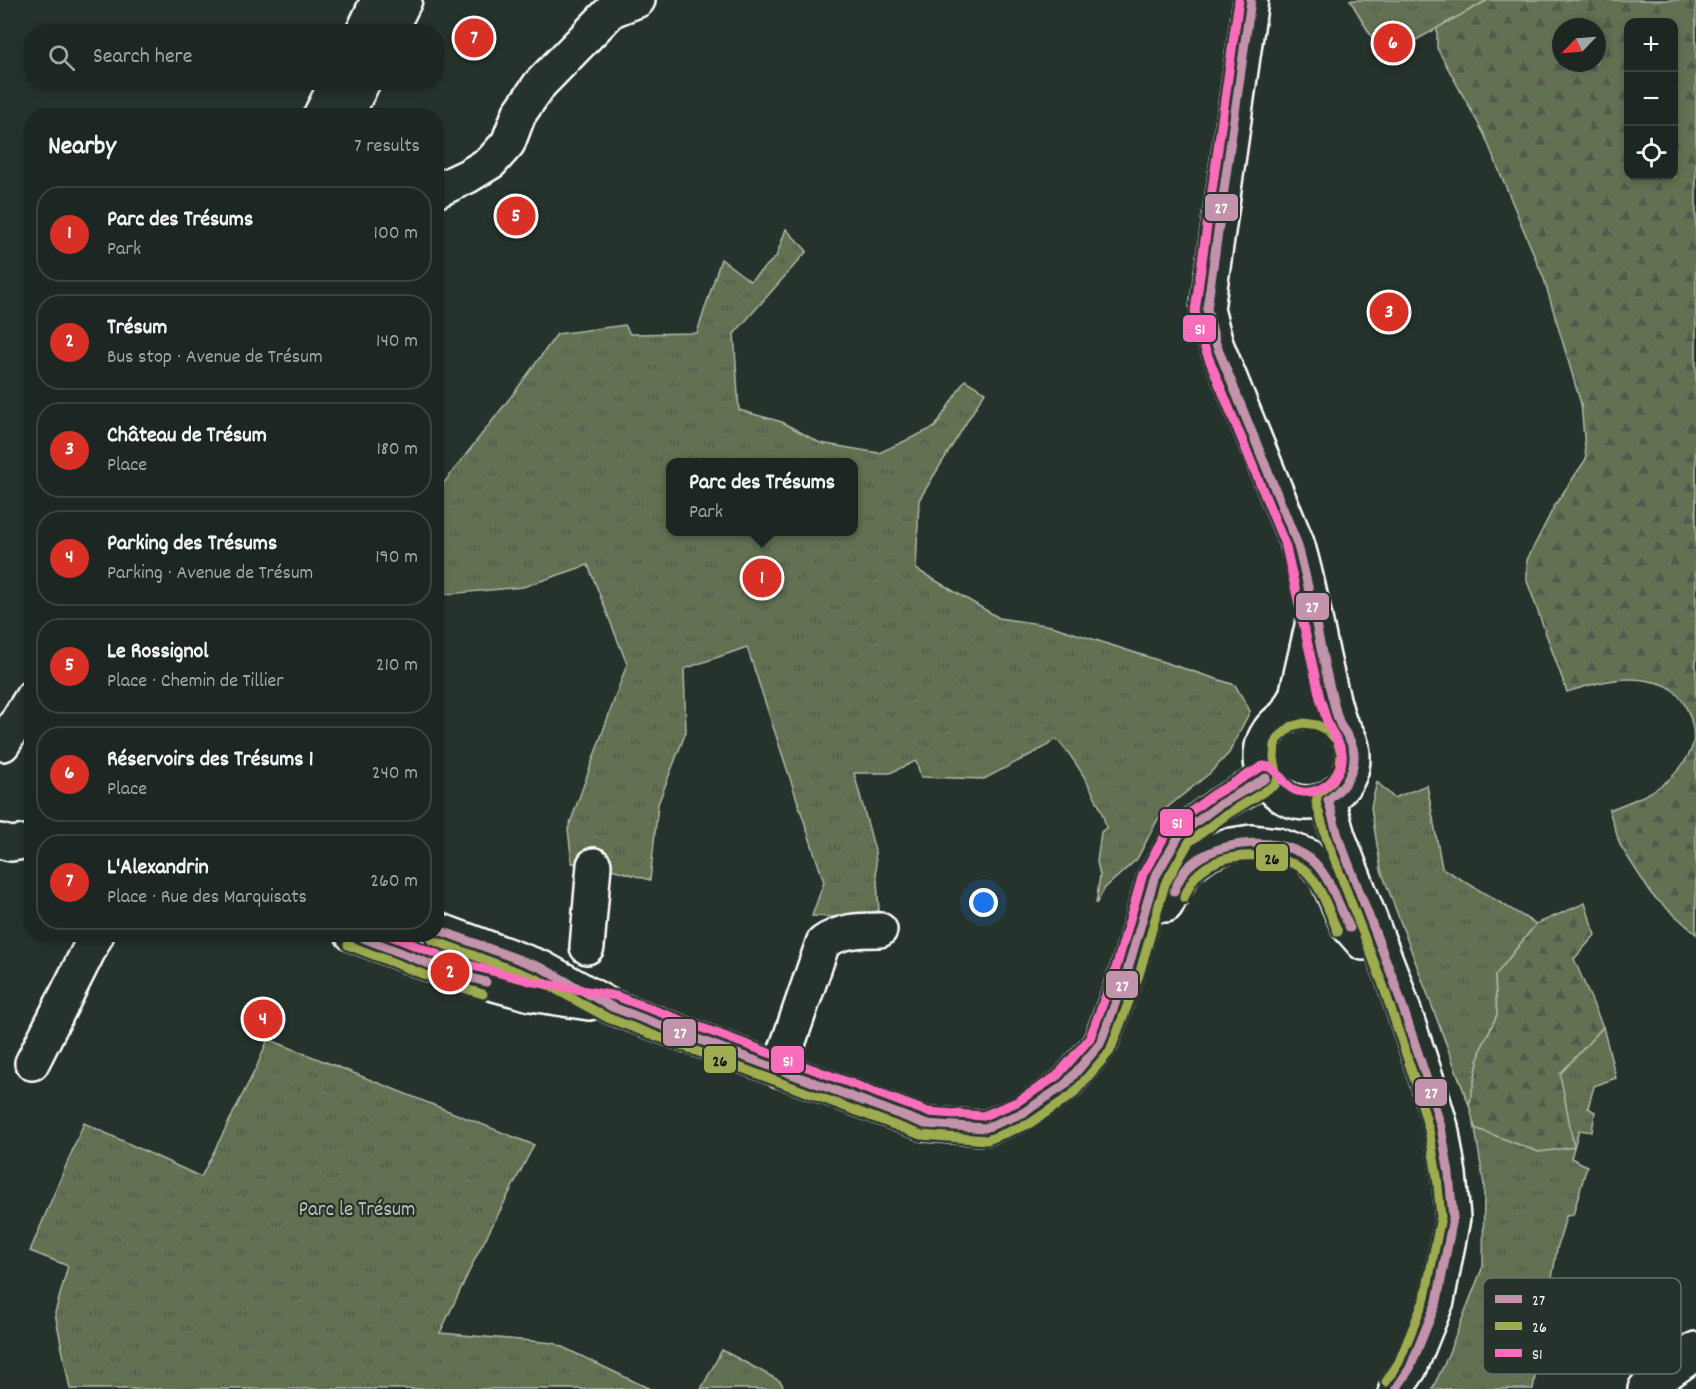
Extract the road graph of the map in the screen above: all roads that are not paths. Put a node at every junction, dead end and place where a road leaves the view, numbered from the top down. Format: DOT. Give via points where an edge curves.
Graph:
graph roads {
  1 [pos="378,0"];
  2 [pos="405,0"];
  3 [pos="638,0"];
  4 [pos="1251,0"];
  5 [pos="367,24"];
  6 [pos="393,24"];
  7 [pos="333,90"];
  8 [pos="359,90"];
  9 [pos="324,108"];
  10 [pos="350,108"];
  11 [pos="444,187"];
  12 [pos="1314,618"];
  13 [pos="24,715"];
  14 [pos="1285,716"];
  15 [pos="1340,724"];
  16 [pos="11,744"];
  17 [pos="1266,778"];
  18 [pos="1328,800"];
  19 [pos="594,865"];
  20 [pos="1142,922"];
  21 [pos="880,930"];
  22 [pos="444,932"];
  23 [pos="93,942"];
  24 [pos="373,942"];
  25 [pos="587,947"];
  26 [pos="1394,981"];
  27 [pos="612,1007"];
  28 [pos="32,1062"];
  29 [pos="779,1070"];
  30 [pos="1696,1349"];
  31 [pos="1681,1364"];
  32 [pos="1666,1374"];
  33 [pos="1396,1389"];
  34 [pos="1645,1389"];
  1 -- 5 [label="main road"];
  2 -- 6 [label="main road"];
  3 -- 11 [label="main road" via="612,10 540,84 519,114 508,142 491,162"];
  4 -- 12 [label="main road" via="1207,309 1216,344 1297,543"];
  7 -- 9 [label="main road"];
  8 -- 10 [label="main road"];
  12 -- 14 [label="main road" via="1296,696"];
  12 -- 15 [label="main road"];
  13 -- 16 [label="main road"];
  14 -- 15 [label="main road" via="1314,711"];
  14 -- 17 [label="main road" via="1275,723 1263,743 1261,755"];
  15 -- 18 [label="main road" via="1351,739 1354,756 1351,774 1342,789"];
  17 -- 18 [label="main road" via="1277,792 1292,801 1310,804"];
  17 -- 20 [label="main road" via="1219,804 1180,834 1154,879"];
  18 -- 26 [label="main road"];
  19 -- 25 [label="main road"];
  20 -- 26 [label="main road" via="1162,912 1186,868 1206,854 1251,842 1278,845 1308,856 1325,875 1348,926"];
  20 -- 29 [label="main road" via="1100,1044 1065,1084 1023,1113 985,1128 925,1124"];
  21 -- 29 [label="main road" via="849,931 824,943"];
  22 -- 27 [label="main road" via="542,968"];
  23 -- 28 [label="main road"];
  24 -- 27 [label="main road" via="450,972 531,994"];
  26 -- 33 [label="main road" via="1441,1126 1453,1218 1437,1301 1410,1368"];
  27 -- 29 [label="main road"];
  30 -- 31 [label="main road"];
  32 -- 34 [label="main road"];
}
